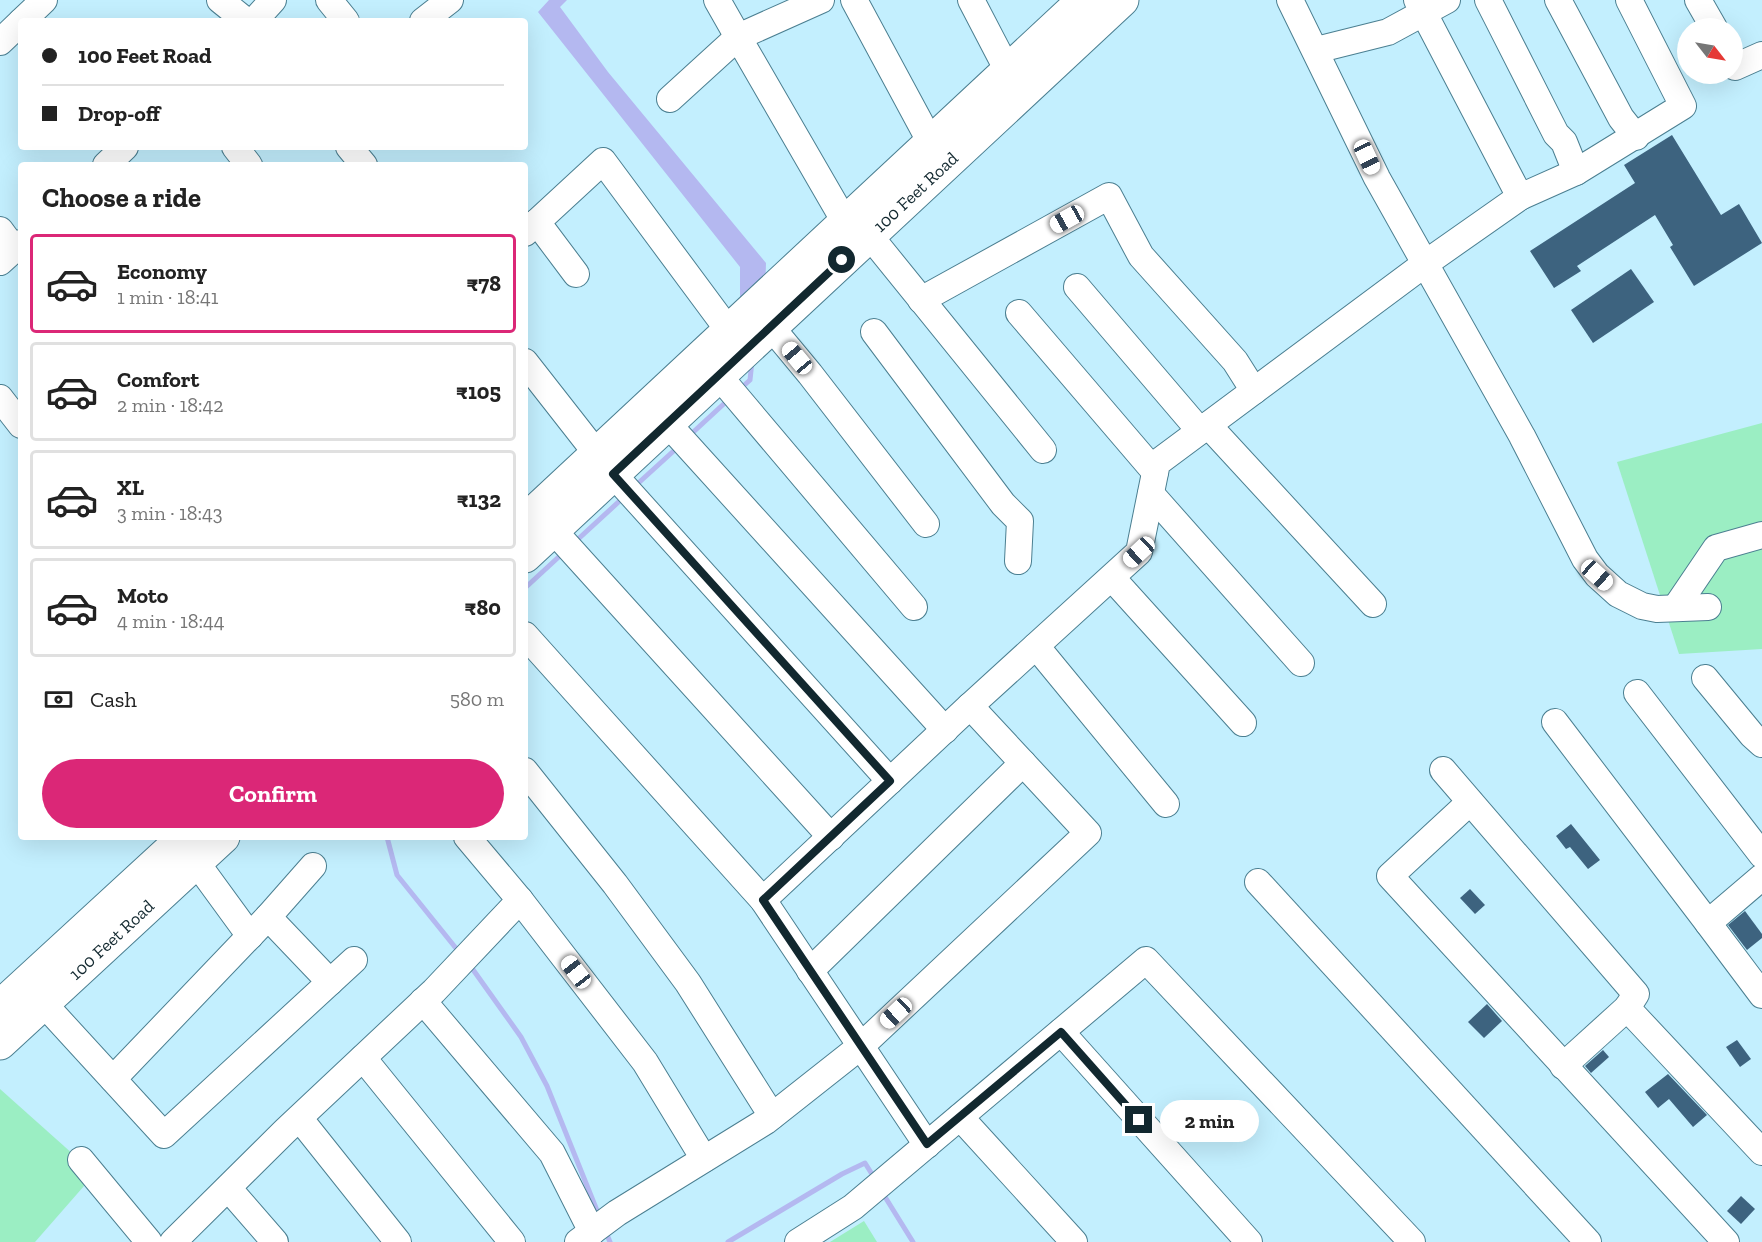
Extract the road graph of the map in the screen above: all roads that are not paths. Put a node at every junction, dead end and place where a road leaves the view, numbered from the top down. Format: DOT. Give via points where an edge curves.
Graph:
graph roads {
  1 [pos="44,0"];
  2 [pos="220,0"];
  3 [pos="273,0"];
  4 [pos="329,0"];
  5 [pos="717,0"];
  6 [pos="820,0"];
  7 [pos="854,0"];
  8 [pos="971,0"];
  9 [pos="1122,0"];
  10 [pos="1290,0"];
  11 [pos="1447,0"];
  12 [pos="1488,0"];
  13 [pos="1558,0"];
  14 [pos="1629,0"];
  15 [pos="1698,0"];
  16 [pos="1076,3"];
  17 [pos="1420,6"];
  18 [pos="20,18"];
  19 [pos="242,18"];
  20 [pos="257,18"];
  21 [pos="344,18"];
  22 [pos="1708,18"];
  23 [pos="738,37"];
  24 [pos="1316,50"];
  25 [pos="1762,55"];
  26 [pos="1743,63"];
  27 [pos="1008,71"];
  28 [pos="670,99"];
  29 [pos="1636,137"];
  30 [pos="930,143"];
  31 [pos="237,150"];
  32 [pos="352,150"];
  33 [pos="247,162"];
  34 [pos="362,162"];
  35 [pos="1576,172"];
  36 [pos="1520,197"];
  37 [pos="531,228"];
  38 [pos="857,229"];
  39 [pos="1426,263"];
  40 [pos="576,273"];
  41 [pos="800,282"];
  42 [pos="1077,287"];
  43 [pos="921,300"];
  44 [pos="1019,313"];
  45 [pos="771,327"];
  46 [pos="729,331"];
  47 [pos="874,332"];
  48 [pos="528,366"];
  49 [pos="710,366"];
  50 [pos="1254,391"];
  51 [pos="0,398"];
  52 [pos="18,421"];
  53 [pos="667,423"];
  54 [pos="1204,428"];
  55 [pos="1043,450"];
  56 [pos="605,464"];
  57 [pos="1153,483"];
  58 [pos="535,515"];
  59 [pos="926,524"];
  60 [pos="1762,535"];
  61 [pos="528,544"];
  62 [pos="1018,561"];
  63 [pos="1112,578"];
  64 [pos="1373,604"];
  65 [pos="914,607"];
  66 [pos="1676,607"];
  67 [pos="1708,607"];
  68 [pos="528,638"];
  69 [pos="1036,646"];
  70 [pos="1301,663"];
  71 [pos="1705,678"];
  72 [pos="1636,693"];
  73 [pos="970,706"];
  74 [pos="1554,722"];
  75 [pos="1243,723"];
  76 [pos="945,730"];
  77 [pos="1762,744"];
  78 [pos="1023,763"];
  79 [pos="1443,770"];
  80 [pos="528,775"];
  81 [pos="890,781"];
  82 [pos="1470,801"];
  83 [pos="1166,804"];
  84 [pos="831,837"];
  85 [pos="215,840"];
  86 [pos="470,840"];
  87 [pos="191,849"];
  88 [pos="1762,855"];
  89 [pos="313,866"];
  90 [pos="1762,877"];
  91 [pos="1258,882"];
  92 [pos="520,900"];
  93 [pos="763,900"];
  94 [pos="268,917"];
  95 [pos="1708,922"];
  96 [pos="250,936"];
  97 [pos="354,960"];
  98 [pos="810,971"];
  99 [pos="330,982"];
  100 [pos="1762,995"];
  101 [pos="423,1001"];
  102 [pos="44,1004"];
  103 [pos="0,1007"];
  104 [pos="1627,1008"];
  105 [pos="1061,1032"];
  106 [pos="0,1043"];
  107 [pos="861,1046"];
  108 [pos="363,1058"];
  109 [pos="1563,1066"];
  110 [pos="113,1079"];
  111 [pos="772,1116"];
  112 [pos="960,1117"];
  113 [pos="300,1119"];
  114 [pos="927,1144"];
  115 [pos="1762,1152"];
  116 [pos="704,1159"];
  117 [pos="81,1160"];
  118 [pos="228,1188"];
  119 [pos="585,1237"];
  120 [pos="149,1242"];
  121 [pos="173,1242"];
  122 [pos="275,1242"];
  123 [pos="398,1242"];
  124 [pos="512,1242"];
  125 [pos="798,1242"];
  126 [pos="1074,1242"];
  127 [pos="1249,1242"];
  128 [pos="1412,1242"];
  129 [pos="1588,1242"];
  130 [pos="1726,1242"];
  1 -- 18 [label="street"];
  2 -- 19 [label="street"];
  3 -- 20 [label="street"];
  4 -- 21 [label="street"];
  5 -- 23 [label="street"];
  6 -- 23 [label="street"];
  7 -- 30 [label="street"];
  8 -- 27 [label="street"];
  9 -- 38 [label="main road, 100 Feet Road"];
  10 -- 24 [label="street"];
  11 -- 17 [label="street"];
  12 -- 35 [label="street"];
  13 -- 29 [label="street" via="1621,118"];
  14 -- 29 [label="street" via="1683,106"];
  15 -- 22 [label="street"];
  16 -- 27 [label="main road, 100 Feet Road"];
  17 -- 24 [label="street" via="1388,32"];
  17 -- 36 [label="street"];
  23 -- 28 [label="street"];
  23 -- 38 [label="street"];
  24 -- 39 [label="street" via="1377,178"];
  25 -- 26 [label="street"];
  27 -- 30 [label="main road, 100 Feet Road"];
  29 -- 35 [label="street"];
  30 -- 38 [label="main road, 100 Feet Road"];
  31 -- 33 [label="street"];
  32 -- 34 [label="street"];
  35 -- 36 [label="street"];
  36 -- 39 [label="street"];
  37 -- 40 [label="street"];
  37 -- 46 [label="street" via="603,161"];
  38 -- 41 [label="main road, 100 Feet Road"];
  38 -- 43 [label="street"];
  39 -- 50 [label="street"];
  39 -- 66 [label="street" via="1585,559 1618,594 1642,606"];
  41 -- 45 [label="main road, 100 Feet Road"];
  41 -- 46 [label="main road, 100 Feet Road"];
  42 -- 54 [label="street"];
  43 -- 50 [label="street" via="1109,196 1141,256 1235,361"];
  43 -- 55 [label="street"];
  44 -- 57 [label="street"];
  45 -- 49 [label="main road, 100 Feet Road"];
  45 -- 59 [label="street"];
  46 -- 49 [label="main road, 100 Feet Road"];
  47 -- 62 [label="street" via="1003,504 1020,521"];
  48 -- 56 [label="street"];
  49 -- 53 [label="main road, 100 Feet Road"];
  49 -- 56 [label="main road, 100 Feet Road"];
  49 -- 65 [label="street"];
  50 -- 54 [label="street"];
  51 -- 52 [label="street"];
  53 -- 56 [label="main road, 100 Feet Road"];
  53 -- 76 [label="street"];
  54 -- 57 [label="street" via="1157,464"];
  54 -- 64 [label="street"];
  56 -- 58 [label="main road, 100 Feet Road"];
  56 -- 81 [label="street"];
  57 -- 63 [label="street" via="1139,552"];
  57 -- 70 [label="street"];
  58 -- 61 [label="main road, 100 Feet Road"];
  58 -- 84 [label="street"];
  60 -- 66 [label="street" via="1716,548"];
  63 -- 69 [label="street"];
  63 -- 75 [label="street"];
  66 -- 67 [label="street"];
  68 -- 93 [label="street"];
  69 -- 73 [label="street"];
  69 -- 83 [label="street"];
  71 -- 77 [label="street"];
  72 -- 88 [label="street"];
  73 -- 76 [label="street"];
  73 -- 78 [label="street"];
  74 -- 95 [label="street"];
  76 -- 81 [label="street"];
  78 -- 98 [label="street"];
  78 -- 107 [label="street" via="1088,833"];
  79 -- 82 [label="street"];
  80 -- 111 [label="street" via="688,983"];
  81 -- 84 [label="street"];
  82 -- 104 [label="street" via="1636,994"];
  82 -- 109 [label="street" via="1390,876"];
  84 -- 93 [label="street"];
  85 -- 87 [label="main road, 100 Feet Road"];
  86 -- 92 [label="street"];
  87 -- 96 [label="street"];
  87 -- 102 [label="main road, 100 Feet Road"];
  87 -- 103 [label="main road, 100 Feet Road"];
  89 -- 94 [label="street"];
  90 -- 95 [label="street"];
  91 -- 129 [label="street"];
  92 -- 101 [label="street"];
  92 -- 116 [label="street" via="645,1062"];
  93 -- 98 [label="street"];
  94 -- 96 [label="street"];
  94 -- 99 [label="street"];
  95 -- 100 [label="street"];
  96 -- 110 [label="street"];
  97 -- 99 [label="street"];
  98 -- 107 [label="street"];
  99 -- 110 [label="street" via="164,1135"];
  101 -- 108 [label="street"];
  101 -- 119 [label="street" via="552,1152"];
  102 -- 106 [label="main road, 100 Feet Road"];
  102 -- 110 [label="street"];
  104 -- 109 [label="street"];
  104 -- 115 [label="street"];
  105 -- 112 [label="street"];
  105 -- 127 [label="street"];
  105 -- 128 [label="street" via="1146,960"];
  107 -- 111 [label="street"];
  107 -- 114 [label="street"];
  108 -- 113 [label="street"];
  108 -- 124 [label="street"];
  109 -- 130 [label="street"];
  111 -- 116 [label="street"];
  112 -- 114 [label="street"];
  112 -- 126 [label="street"];
  113 -- 118 [label="street"];
  113 -- 123 [label="street"];
  114 -- 125 [label="street" via="853,1207"];
  116 -- 119 [label="street"];
  117 -- 120 [label="street"];
  118 -- 121 [label="street"];
  118 -- 122 [label="street"];
}
